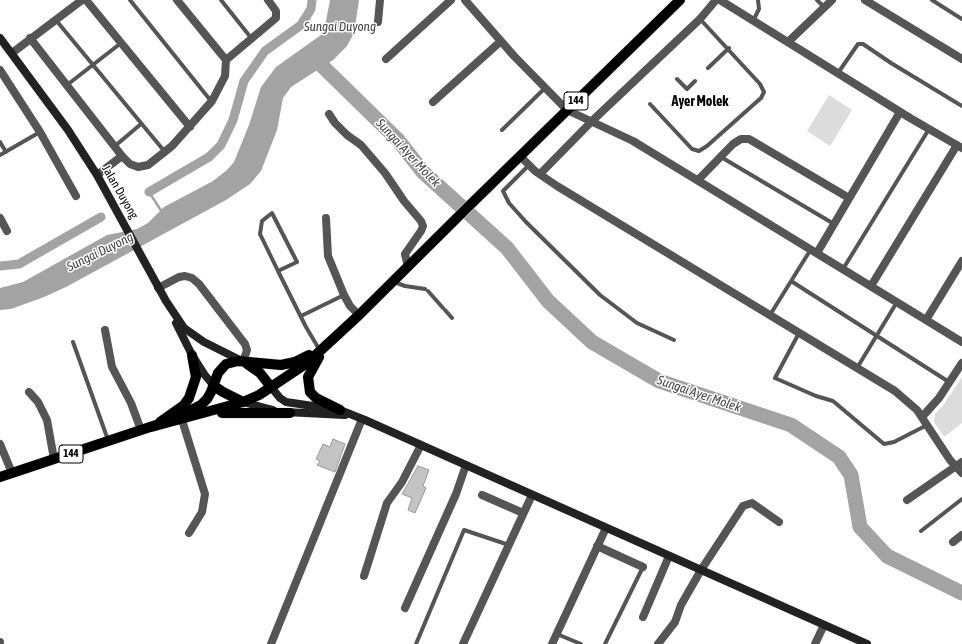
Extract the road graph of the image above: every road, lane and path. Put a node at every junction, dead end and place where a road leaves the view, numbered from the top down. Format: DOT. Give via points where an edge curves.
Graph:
graph roads {
  1 [pos="82,0"];
  2 [pos="86,0"];
  3 [pos="130,0"];
  4 [pos="177,0"];
  5 [pos="221,0"];
  6 [pos="268,0"];
  7 [pos="380,0"];
  8 [pos="451,0"];
  9 [pos="465,0"];
  10 [pos="680,0"];
  11 [pos="716,0"];
  12 [pos="720,0"];
  13 [pos="758,0"];
  14 [pos="817,0"];
  15 [pos="832,0"];
  16 [pos="865,0"];
  17 [pos="932,0"];
  18 [pos="824,7"];
  19 [pos="55,19"];
  20 [pos="700,19"];
  21 [pos="962,19"];
  22 [pos="753,21"];
  23 [pos="378,22"];
  24 [pos="0,38"];
  25 [pos="30,38"];
  26 [pos="252,38"];
  27 [pos="501,41"];
  28 [pos="788,42"];
  29 [pos="121,43"];
  30 [pos="729,48"];
  31 [pos="12,53"];
  32 [pos="386,59"];
  33 [pos="962,59"];
  34 [pos="226,60"];
  35 [pos="93,64"];
  36 [pos="708,68"];
  37 [pos="0,70"];
  38 [pos="838,73"];
  39 [pos="677,79"];
  40 [pos="695,81"];
  41 [pos="67,85"];
  42 [pos="545,88"];
  43 [pos="212,101"];
  44 [pos="433,102"];
  45 [pos="650,104"];
  46 [pos="962,106"];
  47 [pos="567,110"];
  48 [pos="900,112"];
  49 [pos="329,114"];
  50 [pos="592,121"];
  51 [pos="142,124"];
  52 [pos="190,127"];
  53 [pos="929,129"];
  54 [pos="502,130"];
  55 [pos="40,132"];
  56 [pos="0,142"];
  57 [pos="115,146"];
  58 [pos="959,147"];
  59 [pos="6,152"];
  60 [pos="165,152"];
  61 [pos="0,155"];
  62 [pos="122,156"];
  63 [pos="520,156"];
  64 [pos="721,157"];
  65 [pos="529,165"];
  66 [pos="540,174"];
  67 [pos="97,175"];
  68 [pos="698,180"];
  69 [pos="76,196"];
  70 [pos="849,198"];
  71 [pos="0,218"];
  72 [pos="326,218"];
  73 [pos="834,224"];
  74 [pos="8,231"];
  75 [pos="814,251"];
  76 [pos="962,261"];
  77 [pos="408,267"];
  78 [pos="843,269"];
  79 [pos="278,271"];
  80 [pos="791,281"];
  81 [pos="393,282"];
  82 [pos="871,286"];
  83 [pos="158,288"];
  84 [pos="344,295"];
  85 [pos="166,301"];
  86 [pos="897,302"];
  87 [pos="360,315"];
  88 [pos="301,316"];
  89 [pos="770,316"];
  90 [pos="452,318"];
  91 [pos="926,320"];
  92 [pos="104,330"];
  93 [pos="799,333"];
  94 [pos="877,335"];
  95 [pos="674,340"];
  96 [pos="73,342"];
  97 [pos="962,342"];
  98 [pos="323,348"];
  99 [pos="192,356"];
  100 [pos="243,362"];
  101 [pos="962,362"];
  102 [pos="857,368"];
  103 [pos="950,382"];
  104 [pos="214,386"];
  105 [pos="271,387"];
  106 [pos="29,392"];
  107 [pos="243,402"];
  108 [pos="340,410"];
  109 [pos="290,413"];
  110 [pos="202,415"];
  111 [pos="359,417"];
  112 [pos="922,417"];
  113 [pos="182,420"];
  114 [pos="928,425"];
  115 [pos="151,427"];
  116 [pos="141,430"];
  117 [pos="108,441"];
  118 [pos="0,444"];
  119 [pos="421,445"];
  120 [pos="54,460"];
  121 [pos="959,464"];
  122 [pos="466,465"];
  123 [pos="12,473"];
  124 [pos="962,473"];
  125 [pos="0,477"];
  126 [pos="482,495"];
  127 [pos="532,495"];
  128 [pos="962,499"];
  129 [pos="907,500"];
  130 [pos="524,513"];
  131 [pos="779,522"];
  132 [pos="606,528"];
  133 [pos="921,531"];
  134 [pos="189,533"];
  135 [pos="962,535"];
  136 [pos="953,542"];
  137 [pos="509,545"];
  138 [pos="597,546"];
  139 [pos="669,556"];
  140 [pos="643,567"];
  141 [pos="701,570"];
  142 [pos="364,576"];
  143 [pos="405,608"];
  144 [pos="643,617"];
  145 [pos="824,625"];
  146 [pos="557,634"];
  147 [pos="271,644"];
  148 [pos="416,644"];
  149 [pos="463,644"];
  150 [pos="552,644"];
  151 [pos="581,644"];
  152 [pos="605,644"];
  153 [pos="658,644"];
  154 [pos="815,644"];
  155 [pos="866,644"];
  1 -- 19 [label="street"];
  2 -- 29 [label="street"];
  3 -- 43 [label="lane"];
  4 -- 34 [label="street"];
  5 -- 26 [label="lane"];
  6 -- 26 [label="street" via="276,11 276,18"];
  7 -- 23 [label="street"];
  8 -- 32 [label="street"];
  9 -- 27 [label="street"];
  10 -- 47 [label="main road, 144"];
  11 -- 20 [label="street"];
  12 -- 22 [label="street"];
  13 -- 22 [label="lane" via="759,9"];
  14 -- 18 [label="lane"];
  15 -- 18 [label="street"];
  16 -- 33 [label="street"];
  17 -- 21 [label="lane"];
  18 -- 28 [label="street"];
  19 -- 25 [label="street"];
  19 -- 35 [label="lane"];
  20 -- 30 [label="lane"];
  20 -- 50 [label="street"];
  22 -- 28 [label="street"];
  24 -- 31 [label="main road, Jalan Duyong"];
  25 -- 31 [label="street"];
  25 -- 41 [label="street"];
  26 -- 34 [label="street"];
  27 -- 42 [label="street"];
  27 -- 44 [label="street"];
  28 -- 38 [label="street"];
  29 -- 35 [label="lane"];
  29 -- 52 [label="street"];
  30 -- 36 [label="lane"];
  30 -- 45 [label="lane" via="764,92 761,98 707,146 699,151 692,149"];
  31 -- 67 [label="main road, Jalan Duyong"];
  34 -- 43 [label="street" via="225,76"];
  35 -- 41 [label="lane"];
  35 -- 51 [label="lane"];
  37 -- 55 [label="street"];
  38 -- 46 [label="lane" via="858,44 863,44"];
  38 -- 48 [label="street"];
  39 -- 40 [label="lane" via="687,88"];
  41 -- 57 [label="street"];
  42 -- 47 [label="street"];
  42 -- 54 [label="lane"];
  43 -- 52 [label="street"];
  47 -- 50 [label="street"];
  47 -- 63 [label="main road, 144"];
  48 -- 53 [label="street"];
  48 -- 70 [label="street"];
  49 -- 77 [label="street" via="380,167 404,202 421,221 421,231 405,254"];
  50 -- 66 [label="street"];
  50 -- 68 [label="street" via="633,141"];
  51 -- 57 [label="lane"];
  51 -- 60 [label="lane"];
  52 -- 60 [label="street"];
  53 -- 58 [label="street"];
  53 -- 78 [label="lane"];
  55 -- 59 [label="lane"];
  55 -- 69 [label="street"];
  56 -- 59 [label="lane"];
  57 -- 62 [label="street"];
  58 -- 82 [label="street"];
  59 -- 61 [label="lane"];
  60 -- 62 [label="street" via="148,165 138,167 130,164"];
  62 -- 67 [label="street"];
  63 -- 65 [label="street"];
  63 -- 77 [label="main road, 144"];
  64 -- 68 [label="street"];
  64 -- 70 [label="street" via="742,138 750,139"];
  64 -- 73 [label="lane"];
  65 -- 66 [label="street"];
  65 -- 95 [label="lane" via="505,188 504,196 526,222 600,295 637,323"];
  66 -- 89 [label="street"];
  67 -- 83 [label="main road, Jalan Duyong"];
  68 -- 75 [label="street"];
  70 -- 73 [label="street"];
  71 -- 74 [label="street"];
  72 -- 84 [label="street" via="328,256"];
  73 -- 75 [label="street"];
  75 -- 78 [label="street"];
  75 -- 80 [label="lane"];
  76 -- 91 [label="street"];
  77 -- 81 [label="main road, 144"];
  78 -- 82 [label="street"];
  79 -- 79 [label="lane" via="297,262 272,213 262,221 260,234"];
  79 -- 88 [label="lane"];
  80 -- 89 [label="lane"];
  80 -- 94 [label="lane"];
  81 -- 87 [label="main road, 144"];
  81 -- 90 [label="lane" via="426,290"];
  82 -- 86 [label="street"];
  83 -- 85 [label="main road, Jalan Duyong"];
  83 -- 100 [label="street" via="185,276 199,284 246,344"];
  84 -- 87 [label="street" via="350,306"];
  84 -- 88 [label="lane"];
  85 -- 99 [label="main road"];
  85 -- 100 [label="main road, Jalan Duyong" via="184,328"];
  86 -- 91 [label="street"];
  86 -- 94 [label="lane"];
  87 -- 98 [label="main road, 144"];
  88 -- 98 [label="lane"];
  89 -- 93 [label="street"];
  91 -- 97 [label="street"];
  92 -- 116 [label="street" via="112,367 131,403"];
  93 -- 102 [label="street"];
  93 -- 114 [label="lane" via="775,378 833,401 884,444 894,442"];
  94 -- 102 [label="lane"];
  94 -- 103 [label="lane"];
  96 -- 117 [label="lane"];
  98 -- 100 [label="main road, 144" via="295,362 281,365"];
  98 -- 105 [label="main road, 144"];
  98 -- 108 [label="main road" via="311,369 308,384 310,392 316,398"];
  99 -- 104 [label="main road"];
  99 -- 115 [label="main road" via="196,378 189,398 184,405"];
  100 -- 104 [label="main road, 144" via="226,364 218,373"];
  100 -- 105 [label="main road" via="260,373"];
  101 -- 103 [label="street"];
  102 -- 112 [label="street" via="906,400"];
  103 -- 112 [label="street"];
  104 -- 107 [label="main road"];
  104 -- 115 [label="main road, 144" via="207,399 193,411"];
  105 -- 107 [label="main road, 144"];
  105 -- 108 [label="main road" via="286,402"];
  106 -- 120 [label="street" via="38,402 46,420"];
  107 -- 109 [label="main road"];
  107 -- 110 [label="main road, 144"];
  108 -- 111 [label="main road"];
  109 -- 110 [label="main road" via="230,412"];
  109 -- 111 [label="main road"];
  110 -- 113 [label="main road, 144"];
  111 -- 119 [label="main road"];
  111 -- 147 [label="street"];
  112 -- 114 [label="street"];
  113 -- 115 [label="main road, 144"];
  113 -- 134 [label="street" via="205,494 202,512"];
  114 -- 121 [label="street" via="941,447"];
  115 -- 116 [label="main road, 144"];
  116 -- 117 [label="main road, 144"];
  117 -- 120 [label="main road, 144"];
  118 -- 123 [label="street"];
  119 -- 122 [label="main road"];
  119 -- 142 [label="street" via="402,482 387,503"];
  120 -- 123 [label="main road, 144"];
  121 -- 124 [label="street"];
  121 -- 129 [label="street"];
  122 -- 127 [label="main road"];
  122 -- 143 [label="street"];
  123 -- 125 [label="main road, 144"];
  126 -- 130 [label="street"];
  127 -- 130 [label="street"];
  127 -- 132 [label="main road"];
  128 -- 133 [label="lane"];
  130 -- 137 [label="street"];
  131 -- 141 [label="street" via="752,503 743,506"];
  132 -- 138 [label="street"];
  132 -- 139 [label="main road"];
  135 -- 136 [label="street"];
  137 -- 148 [label="lane" via="464,530"];
  137 -- 149 [label="street"];
  138 -- 140 [label="street"];
  138 -- 146 [label="street"];
  139 -- 141 [label="main road"];
  139 -- 144 [label="street"];
  140 -- 152 [label="lane"];
  141 -- 145 [label="main road"];
  141 -- 153 [label="street" via="681,605 675,622"];
  145 -- 154 [label="street"];
  145 -- 155 [label="main road"];
  146 -- 150 [label="street"];
  146 -- 151 [label="lane"];
}
